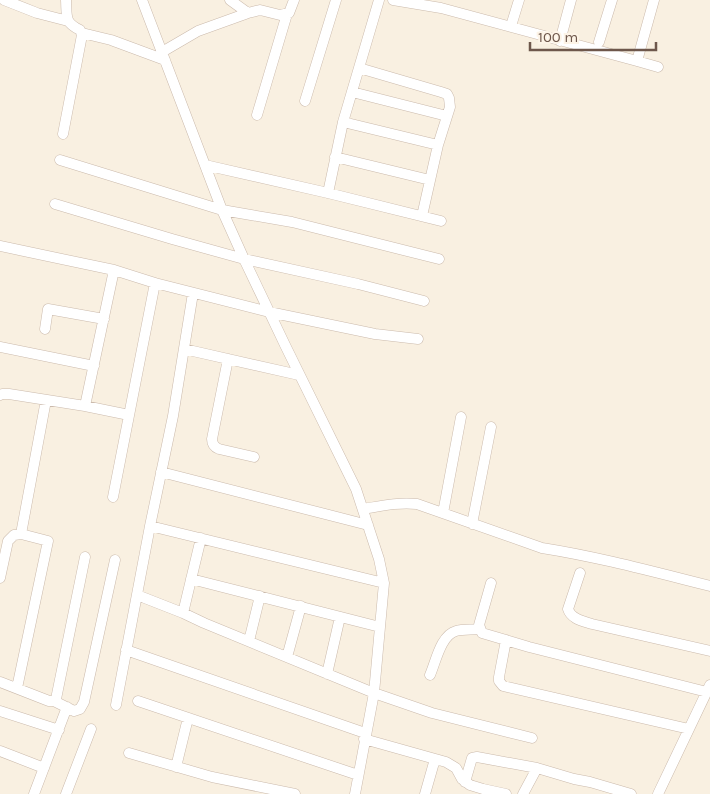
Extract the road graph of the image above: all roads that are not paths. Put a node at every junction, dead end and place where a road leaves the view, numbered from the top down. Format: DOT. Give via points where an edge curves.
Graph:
graph roads {
  1 [pos="4,0"];
  2 [pos="66,0"];
  3 [pos="142,0"];
  4 [pos="230,0"];
  5 [pos="294,0"];
  6 [pos="336,0"];
  7 [pos="379,0"];
  8 [pos="393,0"];
  9 [pos="520,0"];
  10 [pos="571,0"];
  11 [pos="612,0"];
  12 [pos="654,0"];
  13 [pos="244,7"];
  14 [pos="287,14"];
  15 [pos="68,21"];
  16 [pos="511,26"];
  17 [pos="82,33"];
  18 [pos="560,41"];
  19 [pos="599,42"];
  20 [pos="163,56"];
  21 [pos="637,60"];
  22 [pos="658,67"];
  23 [pos="359,68"];
  24 [pos="352,92"];
  25 [pos="305,101"];
  26 [pos="257,115"];
  27 [pos="447,116"];
  28 [pos="343,122"];
  29 [pos="63,134"];
  30 [pos="438,145"];
  31 [pos="335,158"];
  32 [pos="60,160"];
  33 [pos="205,166"];
  34 [pos="430,180"];
  35 [pos="328,193"];
  36 [pos="55,204"];
  37 [pos="222,210"];
  38 [pos="422,216"];
  39 [pos="441,221"];
  40 [pos="0,246"];
  41 [pos="244,259"];
  42 [pos="439,259"];
  43 [pos="114,270"];
  44 [pos="155,283"];
  45 [pos="193,292"];
  46 [pos="424,301"];
  47 [pos="269,312"];
  48 [pos="104,319"];
  49 [pos="45,329"];
  50 [pos="418,339"];
  51 [pos="0,347"];
  52 [pos="184,349"];
  53 [pos="228,359"];
  54 [pos="94,366"];
  55 [pos="299,375"];
  56 [pos="0,395"];
  57 [pos="46,400"];
  58 [pos="85,406"];
  59 [pos="129,415"];
  60 [pos="460,417"];
  61 [pos="491,427"];
  62 [pos="254,457"];
  63 [pos="161,472"];
  64 [pos="113,497"];
  65 [pos="363,510"];
  66 [pos="443,513"];
  67 [pos="472,524"];
  68 [pos="368,525"];
  69 [pos="150,526"];
  70 [pos="21,534"];
  71 [pos="201,538"];
  72 [pos="85,557"];
  73 [pos="115,560"];
  74 [pos="580,573"];
  75 [pos="0,578"];
  76 [pos="191,579"];
  77 [pos="384,583"];
  78 [pos="490,583"];
  79 [pos="710,586"];
  80 [pos="137,595"];
  81 [pos="260,596"];
  82 [pos="301,606"];
  83 [pos="183,613"];
  84 [pos="340,617"];
  85 [pos="380,627"];
  86 [pos="480,629"];
  87 [pos="506,640"];
  88 [pos="249,641"];
  89 [pos="126,650"];
  90 [pos="710,651"];
  91 [pos="287,657"];
  92 [pos="327,674"];
  93 [pos="430,675"];
  94 [pos="0,682"];
  95 [pos="17,688"];
  96 [pos="708,688"];
  97 [pos="374,693"];
  98 [pos="54,701"];
  99 [pos="138,701"];
  100 [pos="116,705"];
  101 [pos="67,708"];
  102 [pos="0,711"];
  103 [pos="188,718"];
  104 [pos="91,729"];
  105 [pos="59,730"];
  106 [pos="689,730"];
  107 [pos="365,736"];
  108 [pos="532,738"];
  109 [pos="0,751"];
  110 [pos="129,753"];
  111 [pos="435,759"];
  112 [pos="176,767"];
  113 [pos="44,768"];
  114 [pos="537,768"];
  115 [pos="358,775"];
  116 [pos="467,787"];
  117 [pos="34,794"];
  118 [pos="66,794"];
  119 [pos="296,794"];
  120 [pos="355,794"];
  121 [pos="425,794"];
  122 [pos="506,794"];
  123 [pos="522,794"];
  124 [pos="631,794"];
  125 [pos="658,794"];
  1 -- 15 [label="street"];
  2 -- 15 [label="street"];
  3 -- 20 [label="street"];
  4 -- 13 [label="street"];
  5 -- 14 [label="street"];
  6 -- 25 [label="street"];
  7 -- 23 [label="street"];
  8 -- 16 [label="street" via="441,8"];
  9 -- 16 [label="street"];
  10 -- 18 [label="street"];
  11 -- 19 [label="street"];
  12 -- 21 [label="street"];
  13 -- 14 [label="street"];
  13 -- 20 [label="street" via="198,31"];
  14 -- 26 [label="street"];
  15 -- 17 [label="street"];
  16 -- 18 [label="street"];
  17 -- 20 [label="street"];
  17 -- 29 [label="street"];
  18 -- 21 [label="street"];
  20 -- 33 [label="street"];
  21 -- 22 [label="street"];
  23 -- 24 [label="street"];
  23 -- 27 [label="street" via="447,94 450,107"];
  24 -- 27 [label="street"];
  24 -- 28 [label="street"];
  27 -- 30 [label="street"];
  28 -- 30 [label="street"];
  28 -- 31 [label="street"];
  30 -- 34 [label="street"];
  31 -- 34 [label="street"];
  31 -- 35 [label="street"];
  32 -- 37 [label="street"];
  33 -- 35 [label="street"];
  33 -- 37 [label="street"];
  34 -- 38 [label="street"];
  35 -- 38 [label="street"];
  36 -- 41 [label="street"];
  37 -- 41 [label="street"];
  37 -- 42 [label="street" via="292,222"];
  38 -- 39 [label="street"];
  40 -- 43 [label="street"];
  41 -- 46 [label="street"];
  41 -- 47 [label="street"];
  43 -- 44 [label="street"];
  43 -- 48 [label="street"];
  44 -- 45 [label="street"];
  44 -- 59 [label="street"];
  45 -- 47 [label="street"];
  45 -- 52 [label="street"];
  47 -- 50 [label="street" via="375,334"];
  47 -- 55 [label="street"];
  48 -- 49 [label="street" via="48,308"];
  48 -- 54 [label="street"];
  51 -- 54 [label="street"];
  52 -- 53 [label="street"];
  52 -- 63 [label="street"];
  53 -- 55 [label="street"];
  53 -- 62 [label="street" via="212,442 218,449"];
  54 -- 58 [label="street"];
  55 -- 65 [label="street" via="356,488"];
  56 -- 57 [label="street"];
  57 -- 58 [label="street"];
  57 -- 70 [label="street"];
  58 -- 59 [label="street"];
  59 -- 64 [label="street"];
  60 -- 66 [label="street"];
  61 -- 67 [label="street"];
  63 -- 68 [label="street"];
  63 -- 69 [label="street"];
  65 -- 66 [label="street" via="406,503 423,505"];
  65 -- 68 [label="street"];
  66 -- 67 [label="street"];
  67 -- 79 [label="street" via="542,548"];
  68 -- 77 [label="street" via="380,558"];
  69 -- 71 [label="street"];
  69 -- 80 [label="street"];
  70 -- 75 [label="street" via="14,534 8,541"];
  70 -- 95 [label="street" via="48,541"];
  71 -- 76 [label="street"];
  71 -- 77 [label="street"];
  72 -- 98 [label="street"];
  73 -- 101 [label="street" via="84,702 80,709"];
  74 -- 90 [label="street" via="568,609 573,617"];
  76 -- 81 [label="street"];
  76 -- 83 [label="street"];
  77 -- 85 [label="street"];
  78 -- 86 [label="street"];
  80 -- 83 [label="street"];
  80 -- 89 [label="street"];
  81 -- 82 [label="street"];
  81 -- 88 [label="street"];
  82 -- 84 [label="street"];
  82 -- 91 [label="street"];
  83 -- 88 [label="street"];
  84 -- 85 [label="street"];
  84 -- 92 [label="street"];
  85 -- 97 [label="street"];
  86 -- 87 [label="street"];
  86 -- 93 [label="street" via="456,631 449,635"];
  87 -- 96 [label="street"];
  87 -- 106 [label="street" via="499,677 503,686"];
  88 -- 91 [label="street"];
  89 -- 100 [label="street"];
  89 -- 107 [label="street"];
  91 -- 92 [label="street"];
  92 -- 97 [label="street"];
  94 -- 95 [label="street"];
  95 -- 98 [label="street"];
  96 -- 106 [label="street"];
  97 -- 107 [label="street"];
  97 -- 108 [label="street" via="432,713"];
  98 -- 101 [label="street"];
  99 -- 103 [label="street"];
  101 -- 105 [label="street"];
  102 -- 105 [label="street"];
  103 -- 112 [label="street"];
  103 -- 115 [label="street"];
  104 -- 118 [label="street"];
  105 -- 113 [label="street"];
  106 -- 125 [label="street"];
  107 -- 111 [label="street"];
  107 -- 115 [label="street"];
  109 -- 113 [label="street"];
  110 -- 112 [label="street"];
  111 -- 116 [label="street" via="456,768"];
  111 -- 121 [label="street"];
  112 -- 119 [label="street"];
  113 -- 117 [label="street"];
  114 -- 116 [label="street" via="472,758"];
  114 -- 123 [label="street"];
  114 -- 124 [label="street"];
  115 -- 120 [label="street"];
  116 -- 122 [label="street"];
}
